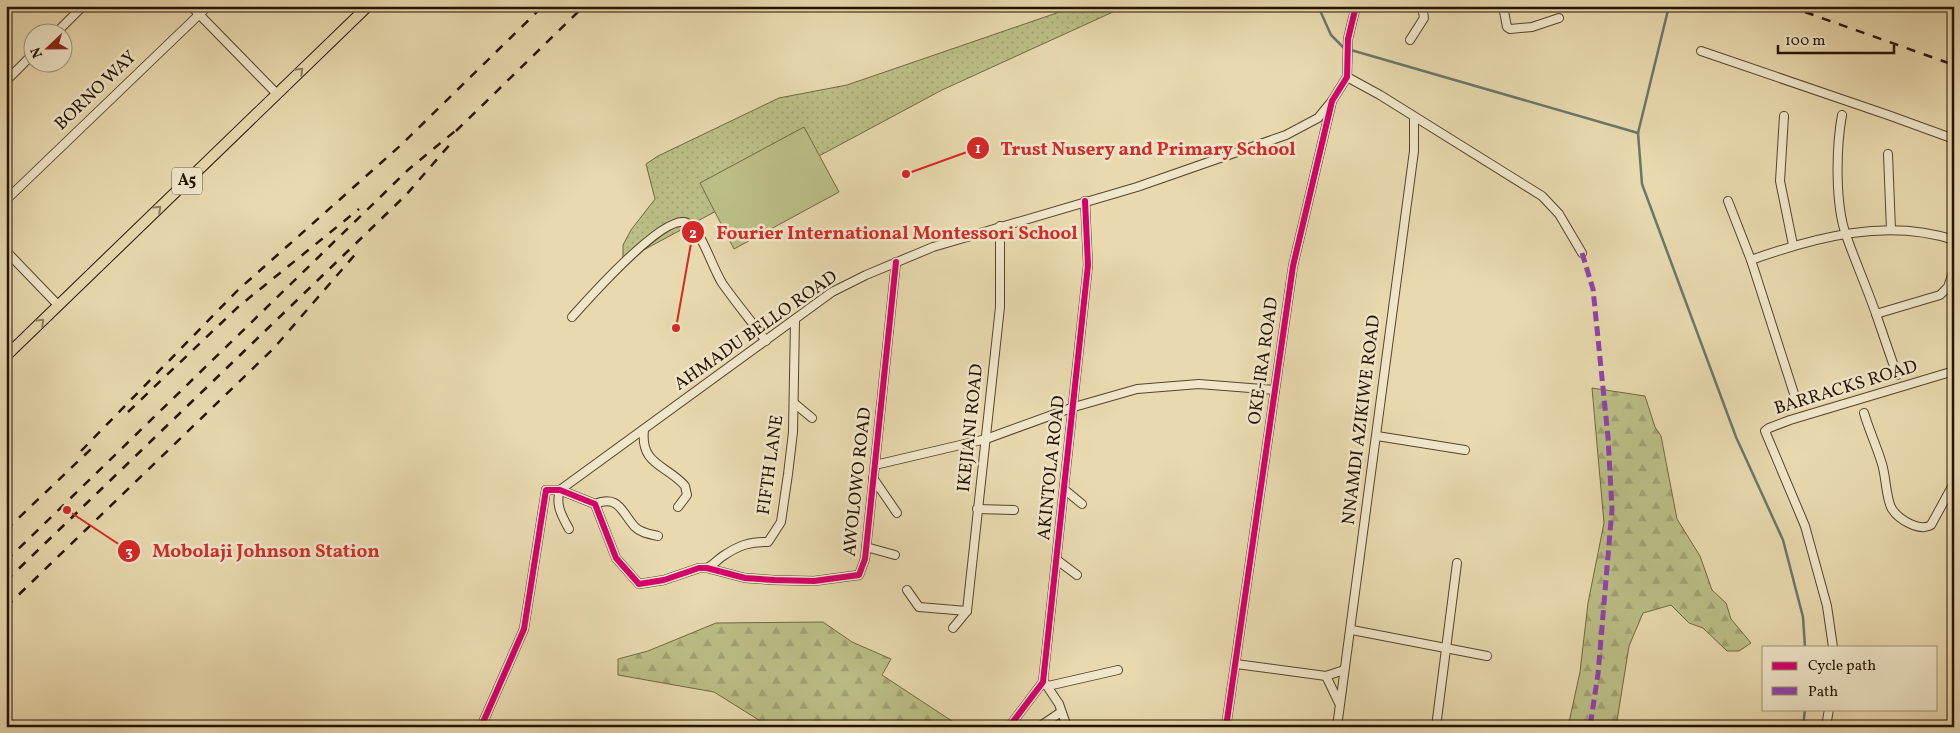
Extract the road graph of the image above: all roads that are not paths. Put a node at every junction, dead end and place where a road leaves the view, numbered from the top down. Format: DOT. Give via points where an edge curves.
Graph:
graph roads {
  1 [pos="83,6"];
  2 [pos="191,6"];
  3 [pos="208,6"];
  4 [pos="368,6"];
  5 [pos="1356,6"];
  6 [pos="1422,6"];
  7 [pos="1503,6"];
  8 [pos="199,15"];
  9 [pos="1559,18"];
  10 [pos="66,22"];
  11 [pos="1410,40"];
  12 [pos="1701,51"];
  13 [pos="22,65"];
  14 [pos="1347,77"];
  15 [pos="6,80"];
  16 [pos="276,93"];
  17 [pos="1332,100"];
  18 [pos="1842,115"];
  19 [pos="1784,116"];
  20 [pos="1414,118"];
  21 [pos="1954,140"];
  22 [pos="1888,154"];
  23 [pos="6,200"];
  24 [pos="1085,201"];
  25 [pos="1728,201"];
  26 [pos="1000,226"];
  27 [pos="1891,230"];
  28 [pos="1846,234"];
  29 [pos="1954,240"];
  30 [pos="1793,245"];
  31 [pos="6,251"];
  32 [pos="1582,253"];
  33 [pos="1751,260"];
  34 [pos="896,262"];
  35 [pos="1954,269"];
  36 [pos="58,305"];
  37 [pos="1876,314"];
  38 [pos="572,317"];
  39 [pos="795,320"];
  40 [pos="766,341"];
  41 [pos="6,356"];
  42 [pos="1954,372"];
  43 [pos="1897,375"];
  44 [pos="1275,390"];
  45 [pos="794,403"];
  46 [pos="1797,403"];
  47 [pos="1074,407"];
  48 [pos="1864,413"];
  49 [pos="812,418"];
  50 [pos="644,430"];
  51 [pos="1377,436"];
  52 [pos="986,439"];
  53 [pos="1465,450"];
  54 [pos="875,465"];
  55 [pos="874,478"];
  56 [pos="1954,483"];
  57 [pos="560,490"];
  58 [pos="1065,490"];
  59 [pos="595,504"];
  60 [pos="1082,504"];
  61 [pos="678,507"];
  62 [pos="977,509"];
  63 [pos="1014,510"];
  64 [pos="898,513"];
  65 [pos="569,529"];
  66 [pos="658,536"];
  67 [pos="866,547"];
  68 [pos="894,555"];
  69 [pos="1057,560"];
  70 [pos="1457,563"];
  71 [pos="707,568"];
  72 [pos="1077,575"];
  73 [pos="907,590"];
  74 [pos="967,611"];
  75 [pos="953,628"];
  76 [pos="1352,630"];
  77 [pos="1833,646"];
  78 [pos="1446,647"];
  79 [pos="1487,656"];
  80 [pos="1236,664"];
  81 [pos="1118,670"];
  82 [pos="1344,670"];
  83 [pos="1326,676"];
  84 [pos="1046,684"];
  85 [pos="1340,704"];
  86 [pos="1828,710"];
  87 [pos="1061,712"];
  88 [pos="1827,726"];
  89 [pos="481,727"];
  90 [pos="1010,727"];
  91 [pos="1039,727"];
  92 [pos="1067,727"];
  93 [pos="1226,727"];
  94 [pos="1337,727"];
  95 [pos="1436,727"];
  1 -- 10 [label="street"];
  2 -- 8 [label="street"];
  3 -- 8 [label="street, BORNO WAY"];
  16 -- 4 [label="main road, A5, one-way"];
  5 -- 14 [label="street, OKE-IRA ROAD" via="1348,39"];
  6 -- 11 [label="street" via="1424,18"];
  7 -- 9 [label="street" via="1510,29 1532,27"];
  8 -- 16 [label="street"];
  8 -- 23 [label="street, BORNO WAY"];
  12 -- 21 [label="street" via="1848,100"];
  13 -- 15 [label="street"];
  14 -- 17 [label="street, OKE-IRA ROAD"];
  14 -- 20 [label="street"];
  36 -- 16 [label="main road, A5, one-way"];
  17 -- 24 [label="street, AHMADU BELLO ROAD" via="1318,118 1286,135"];
  17 -- 44 [label="street, OKE-IRA ROAD" via="1293,266"];
  18 -- 28 [label="street" via="1837,174"];
  19 -- 30 [label="street" via="1780,181"];
  20 -- 32 [label="street" via="1542,196 1559,214"];
  20 -- 51 [label="street, NNAMDI AZIKIWE ROAD" via="1414,151"];
  22 -- 27 [label="street"];
  24 -- 26 [label="street, AHMADU BELLO ROAD"];
  24 -- 47 [label="street, AKINTOLA ROAD" via="1088,265"];
  25 -- 33 [label="street"];
  26 -- 34 [label="street, AHMADU BELLO ROAD"];
  26 -- 52 [label="street, IKEJIANI ROAD" via="1000,307"];
  27 -- 28 [label="street"];
  27 -- 29 [label="street" via="1922,231"];
  28 -- 30 [label="street"];
  28 -- 37 [label="street"];
  30 -- 33 [label="street"];
  31 -- 36 [label="street"];
  33 -- 46 [label="street"];
  34 -- 39 [label="street, AHMADU BELLO ROAD" via="832,292"];
  34 -- 54 [label="street, AWOLOWO ROAD"];
  35 -- 37 [label="street" via="1948,287 1940,295"];
  41 -- 36 [label="main road, A5, one-way"];
  37 -- 43 [label="street"];
  38 -- 40 [label="street" via="658,231 684,222 692,226 700,237 722,281"];
  39 -- 40 [label="street, AHMADU BELLO ROAD"];
  39 -- 45 [label="street, FIFTH LANE"];
  40 -- 50 [label="street, AHMADU BELLO ROAD"];
  42 -- 77 [label="street, BARRACKS ROAD" via="1790,420 1765,432 1805,526 1827,606"];
  44 -- 47 [label="street" via="1199,384 1169,386 1137,389"];
  44 -- 80 [label="street, OKE-IRA ROAD"];
  45 -- 49 [label="street"];
  45 -- 71 [label="street, FIFTH LANE" via="781,522 768,542 752,541"];
  47 -- 52 [label="street"];
  47 -- 58 [label="street, AKINTOLA ROAD"];
  48 -- 56 [label="street" via="1882,463 1890,505 1899,517 1920,528 1931,525"];
  50 -- 57 [label="street, AHMADU BELLO ROAD"];
  50 -- 61 [label="street" via="643,439 649,457 685,486 687,495"];
  51 -- 53 [label="street"];
  51 -- 76 [label="street, NNAMDI AZIKIWE ROAD" via="1364,515"];
  52 -- 54 [label="street"];
  52 -- 62 [label="street, IKEJIANI ROAD"];
  54 -- 55 [label="street, AWOLOWO ROAD"];
  55 -- 64 [label="street"];
  55 -- 67 [label="street, AWOLOWO ROAD"];
  57 -- 59 [label="street"];
  57 -- 65 [label="street" via="558,506"];
  57 -- 89 [label="street" via="546,490 524,629"];
  58 -- 60 [label="street"];
  58 -- 69 [label="street, AKINTOLA ROAD"];
  59 -- 66 [label="street" via="604,501 616,503 636,528"];
  59 -- 71 [label="street, AWOLOWO ROAD" via="616,558 639,584"];
  62 -- 63 [label="street"];
  62 -- 74 [label="street, IKEJIANI ROAD"];
  67 -- 68 [label="street"];
  67 -- 71 [label="street, AWOLOWO ROAD" via="862,571 856,576 814,581 774,580 745,578"];
  69 -- 72 [label="street"];
  69 -- 84 [label="street, AKINTOLA ROAD"];
  70 -- 78 [label="street"];
  73 -- 74 [label="street" via="919,607"];
  74 -- 75 [label="street"];
  76 -- 78 [label="street"];
  76 -- 82 [label="street, NNAMDI AZIKIWE ROAD"];
  78 -- 79 [label="street"];
  78 -- 95 [label="street"];
  80 -- 83 [label="street"];
  80 -- 93 [label="street, OKE-IRA ROAD"];
  81 -- 84 [label="street"];
  82 -- 83 [label="street"];
  82 -- 85 [label="street, NNAMDI AZIKIWE ROAD"];
  83 -- 85 [label="street"];
  84 -- 87 [label="street"];
  84 -- 90 [label="street, AKINTOLA ROAD"];
  85 -- 94 [label="street, NNAMDI AZIKIWE ROAD"];
  86 -- 88 [label="street"];
  87 -- 91 [label="street"];
  87 -- 92 [label="street"];
}
